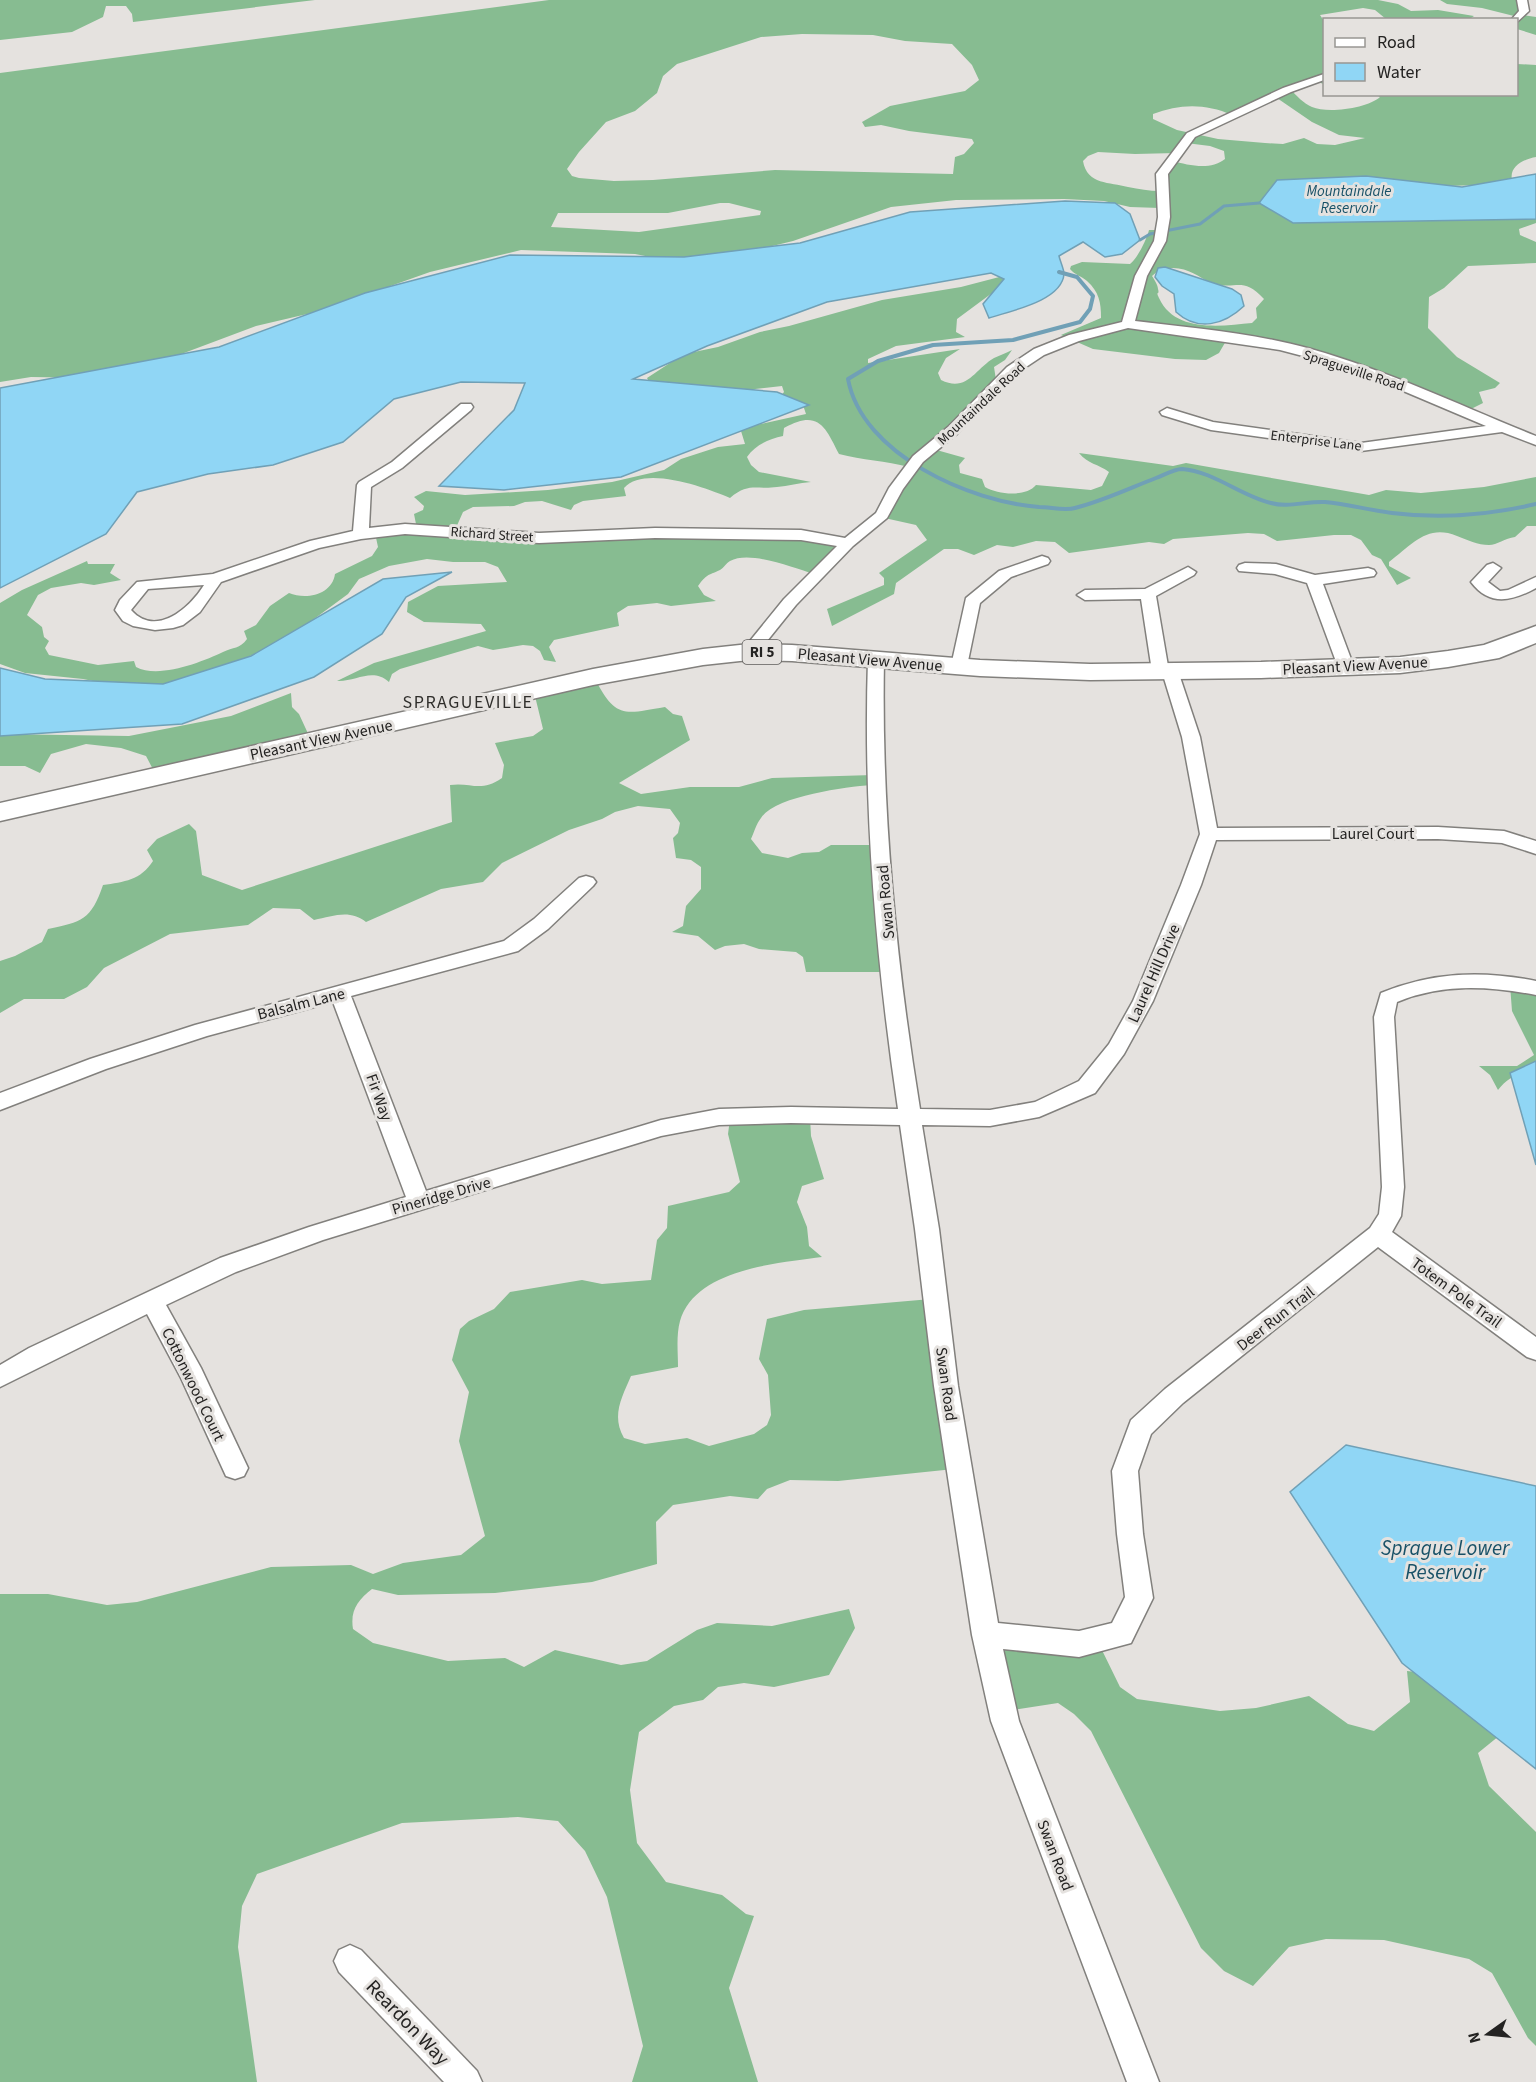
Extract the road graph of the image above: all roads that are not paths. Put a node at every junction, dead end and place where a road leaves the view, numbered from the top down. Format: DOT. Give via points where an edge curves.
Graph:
graph roads {
  1 [pos="1523,0"];
  2 [pos="1536,3"];
  3 [pos="1518,18"];
  4 [pos="1323,77"];
  5 [pos="1128,324"];
  6 [pos="466,407"];
  7 [pos="1167,412"];
  8 [pos="1502,428"];
  9 [pos="1536,441"];
  10 [pos="361,534"];
  11 [pos="848,543"];
  12 [pos="1042,561"];
  13 [pos="1493,567"];
  14 [pos="1245,568"];
  15 [pos="1188,572"];
  16 [pos="1368,573"];
  17 [pos="215,579"];
  18 [pos="1314,580"];
  19 [pos="1536,582"];
  20 [pos="1148,594"];
  21 [pos="1085,595"];
  22 [pos="1536,634"];
  23 [pos="749,652"];
  24 [pos="876,659"];
  25 [pos="959,666"];
  26 [pos="1346,667"];
  27 [pos="1165,671"];
  28 [pos="0,812"];
  29 [pos="1209,834"];
  30 [pos="1536,848"];
  31 [pos="586,882"];
  32 [pos="1536,988"];
  33 [pos="340,994"];
  34 [pos="0,1102"];
  35 [pos="908,1116"];
  36 [pos="419,1201"];
  37 [pos="1378,1234"];
  38 [pos="152,1301"];
  39 [pos="1536,1350"];
  40 [pos="0,1377"];
  41 [pos="235,1468"];
  42 [pos="986,1635"];
  43 [pos="350,1961"];
  44 [pos="466,2082"];
  45 [pos="1143,2082"];
  1 -- 2 [label="street"];
  1 -- 3 [label="street" via="1524,11"];
  4 -- 5 [label="street" via="1191,135 1162,174 1164,217 1160,241 1141,276"];
  5 -- 8 [label="street, Spragueville Road" via="1326,357 1439,399"];
  5 -- 11 [label="street, Mountaindale Road" via="1074,338 1039,352 1012,370 953,430 918,459 882,515"];
  6 -- 10 [label="street" via="398,465 364,485"];
  7 -- 8 [label="street, Enterprise Lane" via="1211,426 1361,447"];
  8 -- 9 [label="street, Spragueville Road"];
  10 -- 11 [label="street, Richard Street" via="405,529 539,538 655,533 801,535"];
  10 -- 17 [label="street, Richard Street" via="315,544"];
  11 -- 23 [label="street, Mountaindale Road" via="789,602"];
  12 -- 25 [label="street" via="1005,574 972,601"];
  13 -- 19 [label="street" via="1479,582 1499,597 1510,596"];
  14 -- 18 [label="street" via="1276,569"];
  15 -- 20 [label="street"];
  16 -- 18 [label="street"];
  17 -- 17 [label="street, Richard Street" via="193,613 184,618 162,625 134,621 123,610 143,585"];
  18 -- 26 [label="street"];
  20 -- 21 [label="street"];
  20 -- 27 [label="street, Laurel Hill Drive"];
  22 -- 26 [label="main road, Pleasant View Avenue / RI 5" via="1490,652 1400,665"];
  23 -- 24 [label="main road, Pleasant View Avenue / RI 5"];
  23 -- 28 [label="main road, Pleasant View Avenue / RI 5" via="593,677"];
  24 -- 25 [label="main road, Pleasant View Avenue / RI 5"];
  24 -- 35 [label="street, Swan Road" via="876,793 896,1026"];
  25 -- 27 [label="main road, Pleasant View Avenue / RI 5"];
  26 -- 27 [label="main road, Pleasant View Avenue / RI 5"];
  27 -- 29 [label="street, Laurel Hill Drive" via="1191,737"];
  29 -- 30 [label="street, Laurel Court" via="1438,832 1504,837"];
  29 -- 35 [label="street, Laurel Hill Drive" via="1143,1001 1117,1049 1087,1087 1039,1109 990,1118"];
  31 -- 33 [label="street, Balsalm Lane" via="511,946"];
  32 -- 37 [label="street, Deer Run Trail" via="1460,980 1409,988 1388,998 1384,1017 1393,1187 1390,1216"];
  33 -- 34 [label="street, Balsalm Lane" via="202,1030"];
  33 -- 36 [label="street, Fir Way"];
  35 -- 36 [label="street, Pineridge Drive" via="719,1117 661,1128"];
  35 -- 42 [label="street, Swan Road"];
  36 -- 38 [label="street, Pineridge Drive" via="228,1265"];
  37 -- 39 [label="street, Totem Pole Trail"];
  37 -- 42 [label="street, Deer Run Trail" via="1174,1396 1140,1428 1125,1471 1139,1598 1121,1634 1079,1644"];
  38 -- 40 [label="street, Pineridge Drive"];
  38 -- 41 [label="street, Cottonwood Court"];
  42 -- 45 [label="street, Swan Road" via="1005,1721"];
  43 -- 44 [label="street, Reardon Way"];
}
